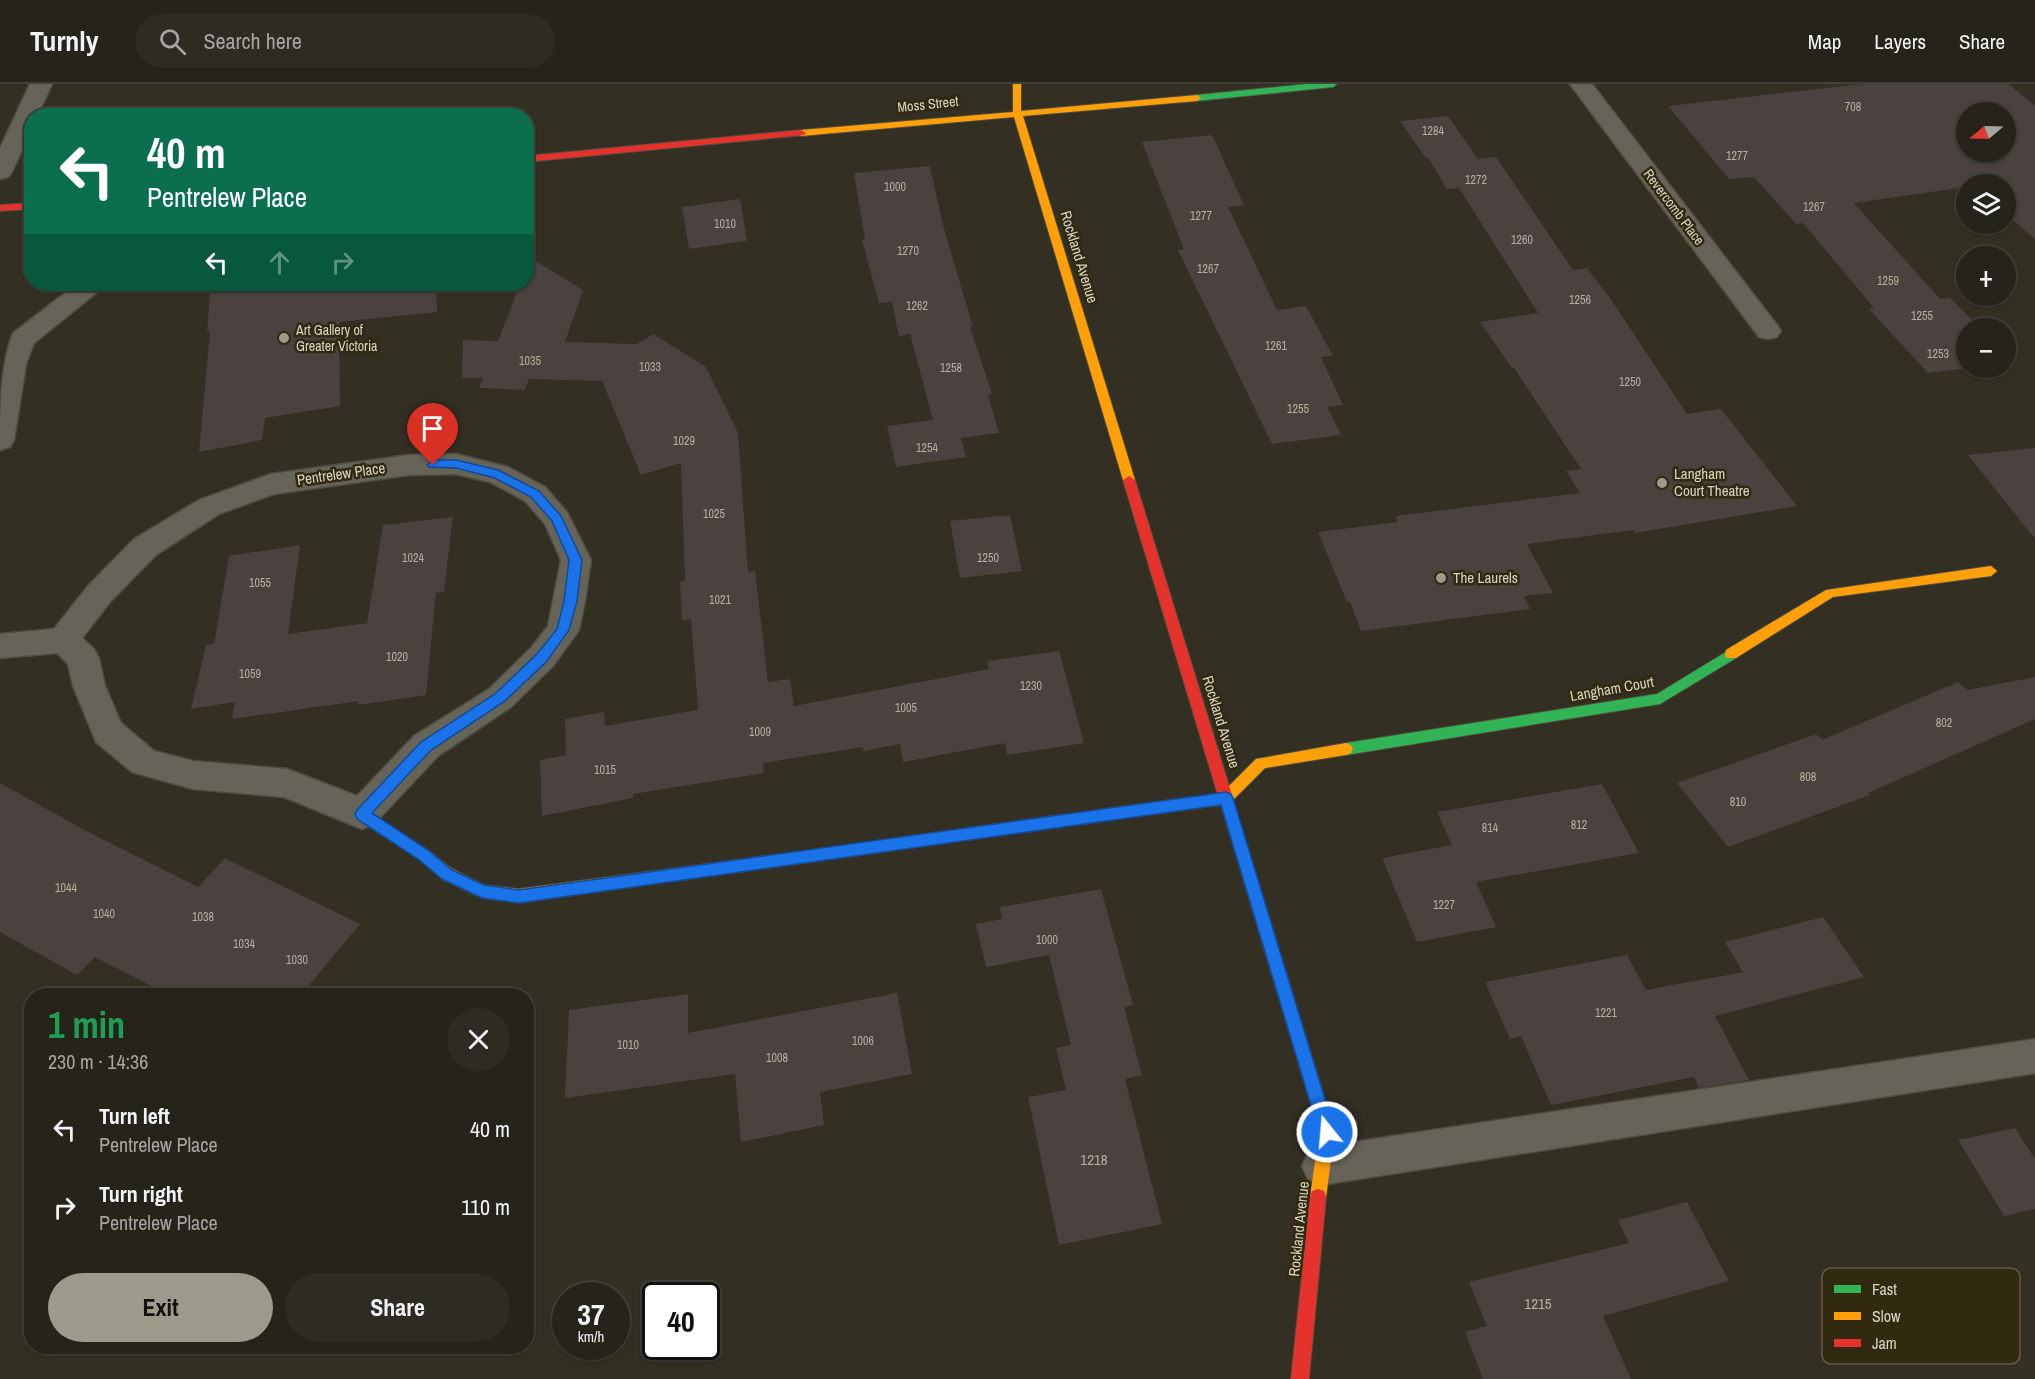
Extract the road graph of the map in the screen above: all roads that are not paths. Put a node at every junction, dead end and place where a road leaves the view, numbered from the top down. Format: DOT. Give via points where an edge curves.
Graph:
graph roads {
  1 [pos="41,84"];
  2 [pos="1017,84"];
  3 [pos="1333,84"];
  4 [pos="1581,84"];
  5 [pos="30,108"];
  6 [pos="1017,112"];
  7 [pos="24,120"];
  8 [pos="534,158"];
  9 [pos="0,172"];
  10 [pos="24,206"];
  11 [pos="0,208"];
  12 [pos="83,291"];
  13 [pos="1768,330"];
  14 [pos="0,440"];
  15 [pos="1991,571"];
  16 [pos="63,640"];
  17 [pos="0,646"];
  18 [pos="1226,798"];
  19 [pos="362,814"];
  20 [pos="2035,1056"];
  21 [pos="1321,1166"];
  22 [pos="1300,1379"];
  1 -- 5 [label="street"];
  2 -- 6 [label="street, Rockland Avenue"];
  3 -- 6 [label="street, Moss Street" via="1052,112"];
  4 -- 13 [label="street, Revercomb Place"];
  6 -- 8 [label="street, Moss Street"];
  6 -- 18 [label="street, Rockland Avenue"];
  7 -- 9 [label="street"];
  10 -- 11 [label="street"];
  12 -- 14 [label="street" via="22,339 13,364"];
  15 -- 18 [label="street, Langham Court" via="1830,593 1660,699 1261,763"];
  16 -- 17 [label="street"];
  16 -- 19 [label="street" via="83,658 89,686 108,732 144,762 193,775 286,783"];
  16 -- 19 [label="street, Pentrelew Place" via="99,594 145,547 209,507 271,483 409,465 456,464 498,474 535,494 557,519 576,560 563,630 500,698 426,746"];
  18 -- 19 [label="street" via="519,896 482,891 447,874"];
  18 -- 21 [label="street, Rockland Avenue" via="1327,1132"];
  20 -- 21 [label="lane"];
  21 -- 22 [label="street, Rockland Avenue"];
}
